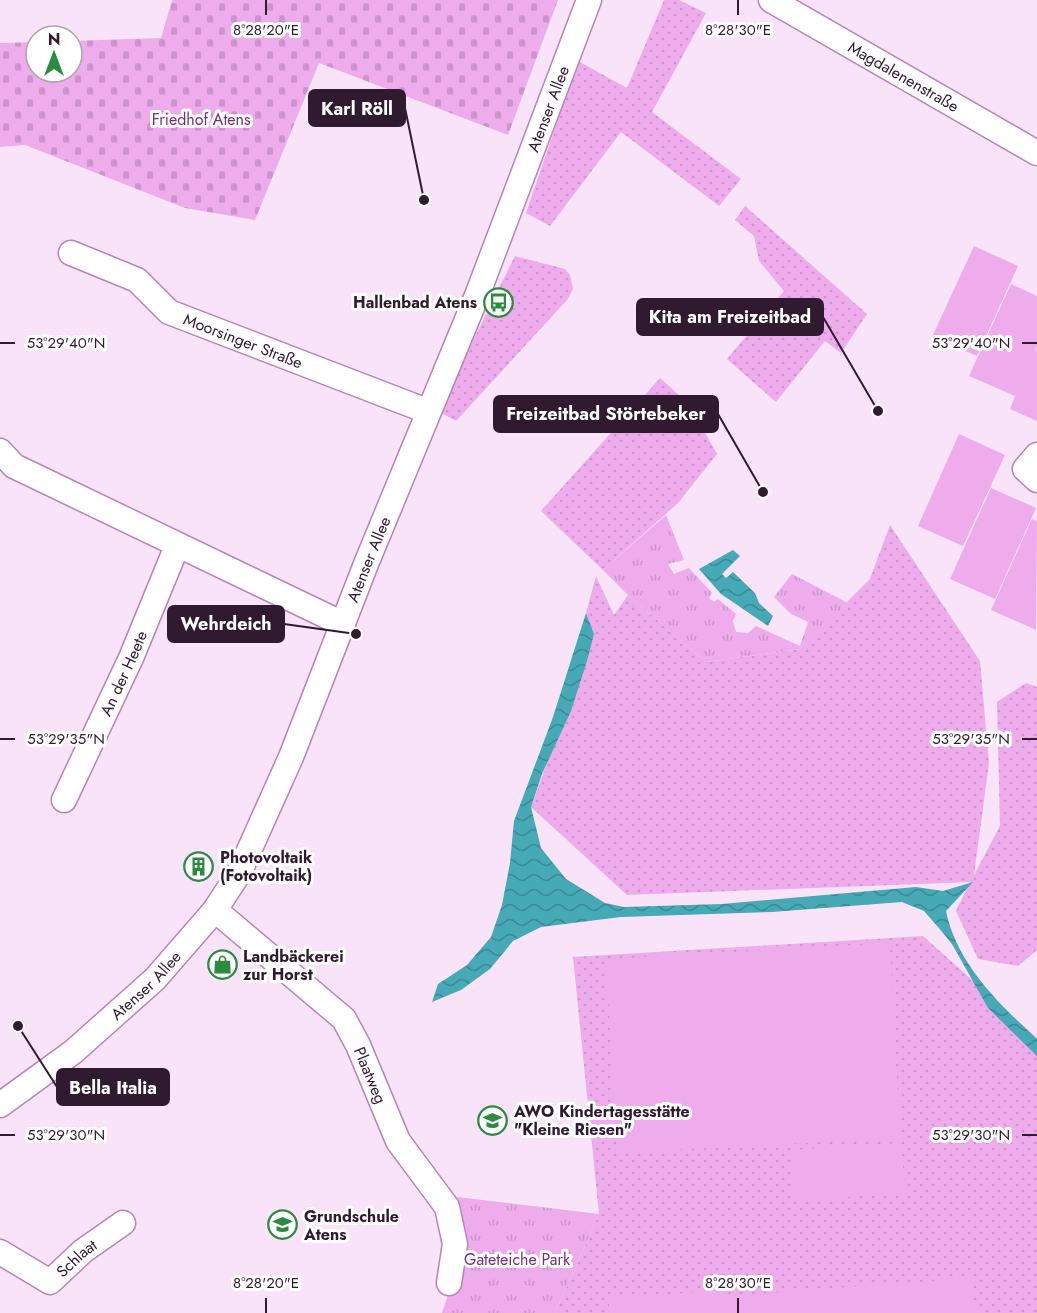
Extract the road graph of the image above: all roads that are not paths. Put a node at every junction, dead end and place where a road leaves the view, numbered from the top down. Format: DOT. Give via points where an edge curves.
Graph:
graph roads {
  1 [pos="590,0"];
  2 [pos="771,0"];
  3 [pos="1037,153"];
  4 [pos="71,253"];
  5 [pos="427,411"];
  6 [pos="1037,455"];
  7 [pos="5,467"];
  8 [pos="1037,480"];
  9 [pos="177,546"];
  10 [pos="343,624"];
  11 [pos="64,800"];
  12 [pos="215,910"];
  13 [pos="0,1105"];
  14 [pos="123,1223"];
  15 [pos="0,1252"];
  16 [pos="449,1282"];
  1 -- 5 [label="street, Atenser Allee" via="478,293"];
  2 -- 3 [label="street, Magdalenenstraße"];
  4 -- 5 [label="street, Moorsinger Straße" via="138,280 170,312"];
  5 -- 10 [label="street, Atenser Allee"];
  6 -- 8 [label="street" via="1025,469"];
  7 -- 9 [label="street"];
  9 -- 10 [label="street"];
  9 -- 11 [label="street, An der Heete" via="131,658"];
  10 -- 12 [label="street, Atenser Allee" via="257,835"];
  12 -- 13 [label="street, Atenser Allee" via="155,979 73,1052"];
  12 -- 16 [label="street, Plaatweg" via="344,1019 398,1141 447,1207 455,1244"];
  14 -- 15 [label="street, Schlaat" via="83,1251 50,1282"];
}
